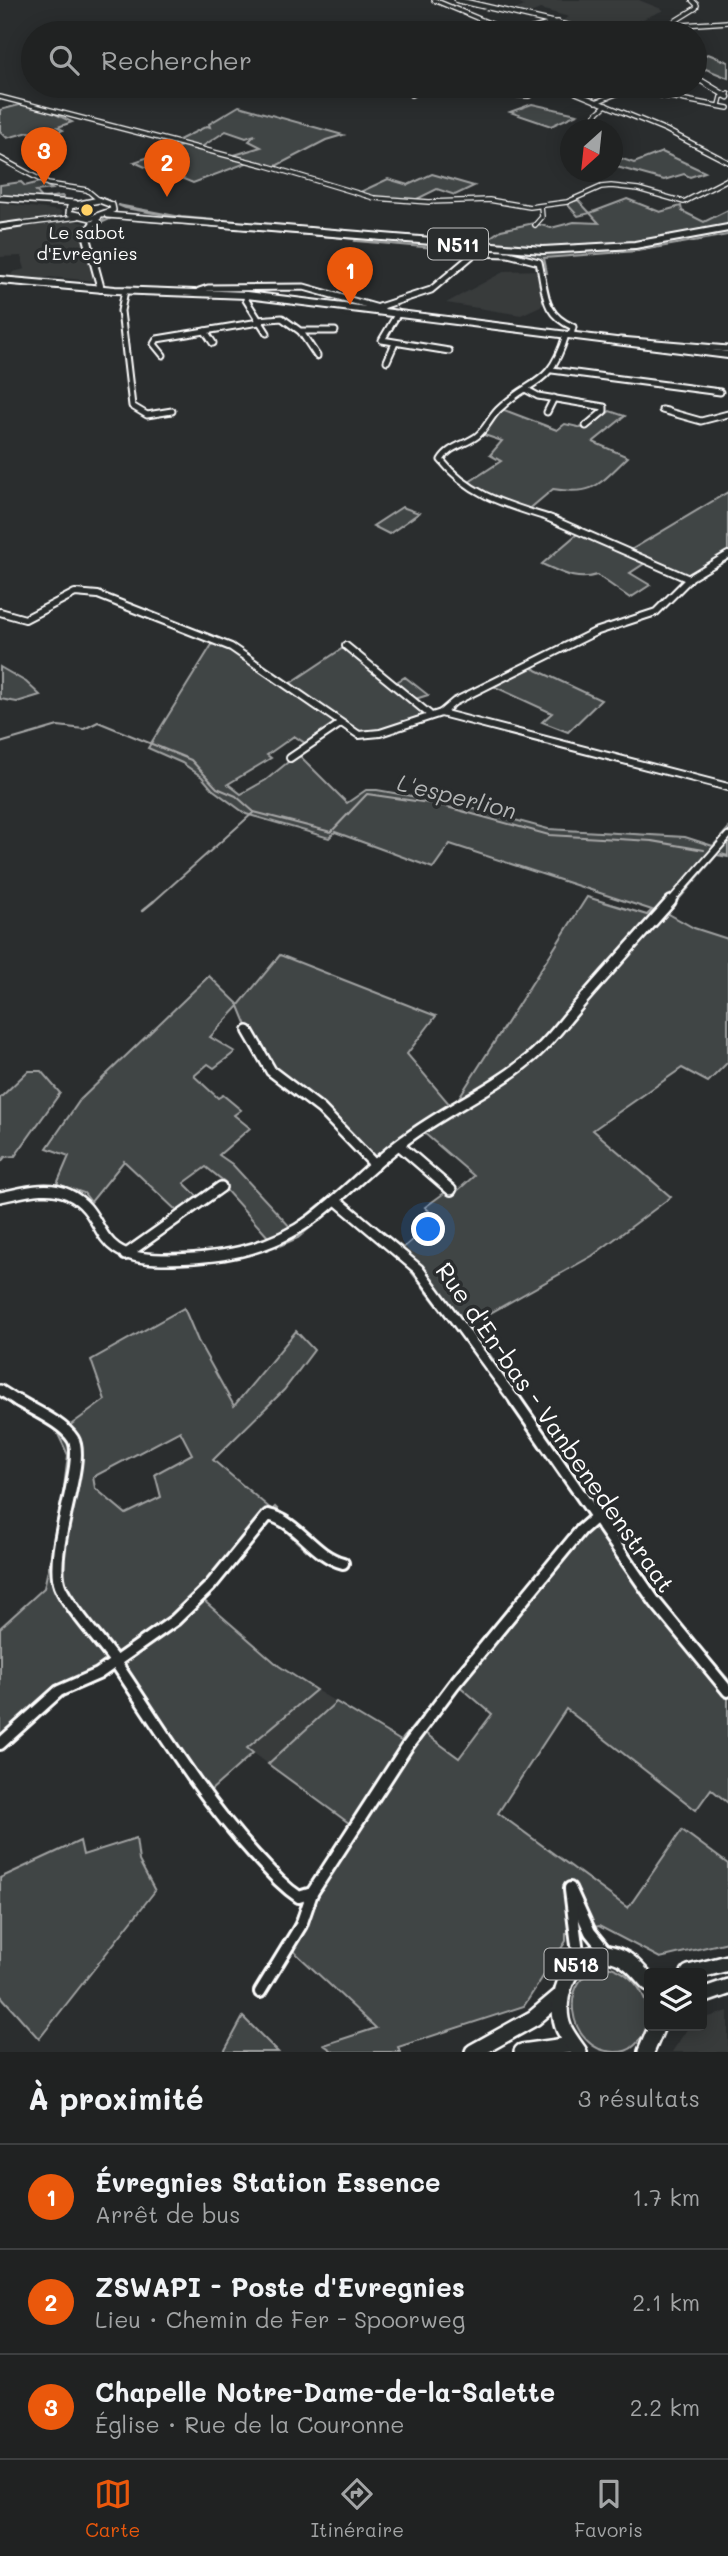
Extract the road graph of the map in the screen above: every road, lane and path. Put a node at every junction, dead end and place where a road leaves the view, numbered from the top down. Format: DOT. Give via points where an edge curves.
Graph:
graph roads {
  1 [pos="434,0"];
  2 [pos="457,0"];
  3 [pos="692,0"];
  4 [pos="485,21"];
  5 [pos="553,21"];
  6 [pos="675,21"];
  7 [pos="728,22"];
  8 [pos="707,23"];
  9 [pos="707,84"];
  10 [pos="727,95"];
  11 [pos="0,97"];
  12 [pos="587,98"];
  13 [pos="604,98"];
  14 [pos="674,98"];
  15 [pos="596,102"];
  16 [pos="719,105"];
  17 [pos="606,106"];
  18 [pos="728,108"];
  19 [pos="595,119"];
  20 [pos="0,158"];
  21 [pos="728,162"];
  22 [pos="728,178"];
  23 [pos="91,194"];
  24 [pos="0,199"];
  25 [pos="99,200"];
  26 [pos="85,201"];
  27 [pos="75,203"];
  28 [pos="541,206"];
  29 [pos="114,208"];
  30 [pos="68,211"];
  31 [pos="107,215"];
  32 [pos="99,217"];
  33 [pos="81,218"];
  34 [pos="188,220"];
  35 [pos="51,222"];
  36 [pos="93,225"];
  37 [pos="535,225"];
  38 [pos="0,228"];
  39 [pos="728,228"];
  40 [pos="0,280"];
  41 [pos="101,289"];
  42 [pos="125,290"];
  43 [pos="199,291"];
  44 [pos="247,295"];
  45 [pos="382,309"];
  46 [pos="398,313"];
  47 [pos="259,321"];
  48 [pos="205,331"];
  49 [pos="335,331"];
  50 [pos="301,332"];
  51 [pos="267,333"];
  52 [pos="568,335"];
  53 [pos="616,341"];
  54 [pos="395,342"];
  55 [pos="213,343"];
  56 [pos="726,347"];
  57 [pos="449,351"];
  58 [pos="163,355"];
  59 [pos="728,355"];
  60 [pos="317,356"];
  61 [pos="387,361"];
  62 [pos="552,370"];
  63 [pos="527,390"];
  64 [pos="728,393"];
  65 [pos="554,398"];
  66 [pos="172,411"];
  67 [pos="667,411"];
  68 [pos="547,412"];
  69 [pos="728,414"];
  70 [pos="586,426"];
  71 [pos="728,555"];
  72 [pos="689,579"];
  73 [pos="0,612"];
  74 [pos="346,646"];
  75 [pos="441,713"];
  76 [pos="429,715"];
  77 [pos="340,724"];
  78 [pos="290,758"];
  79 [pos="728,787"];
  80 [pos="728,836"];
  81 [pos="247,1031"];
  82 [pos="399,1144"];
  83 [pos="375,1165"];
  84 [pos="221,1187"];
  85 [pos="451,1190"];
  86 [pos="0,1197"];
  87 [pos="336,1200"];
  88 [pos="125,1255"];
  89 [pos="0,1390"];
  90 [pos="597,1516"];
  91 [pos="342,1563"];
  92 [pos="115,1662"];
  93 [pos="728,1691"];
  94 [pos="0,1744"];
  95 [pos="312,1893"];
  96 [pos="607,1953"];
  97 [pos="579,1961"];
  98 [pos="728,1963"];
  99 [pos="707,1968"];
  100 [pos="644,1974"];
  101 [pos="728,1987"];
  102 [pos="260,1992"];
  103 [pos="707,1994"];
  104 [pos="559,1996"];
  105 [pos="655,2031"];
  106 [pos="576,2049"];
  107 [pos="473,2052"];
  108 [pos="522,2052"];
  109 [pos="646,2052"];
  1 -- 4 [label="street"];
  2 -- 5 [label="main road"];
  3 -- 6 [label="street" via="696,8"];
  7 -- 8 [label="street"];
  9 -- 10 [label="main road"];
  10 -- 16 [label="street"];
  11 -- 28 [label="street" via="374,198 489,200 519,207"];
  12 -- 15 [label="street"];
  13 -- 15 [label="street"];
  14 -- 16 [label="street"];
  15 -- 17 [label="street"];
  16 -- 18 [label="street"];
  17 -- 19 [label="street"];
  17 -- 21 [label="street"];
  20 -- 23 [label="street" via="48,184"];
  22 -- 28 [label="street" via="684,202 606,186 567,202"];
  23 -- 25 [label="street"];
  23 -- 26 [label="street"];
  24 -- 27 [label="highway, N511"];
  24 -- 30 [label="highway, N511"];
  25 -- 26 [label="highway, N511"];
  25 -- 29 [label="highway, N511"];
  26 -- 27 [label="highway, N511"];
  27 -- 30 [label="highway"];
  28 -- 37 [label="street" via="542,217"];
  29 -- 31 [label="highway"];
  29 -- 34 [label="highway, N511"];
  30 -- 33 [label="highway, N511"];
  30 -- 35 [label="street"];
  31 -- 32 [label="highway, N511"];
  31 -- 34 [label="highway, N511"];
  32 -- 33 [label="highway, N511"];
  32 -- 36 [label="main road"];
  33 -- 35 [label="street"];
  33 -- 36 [label="main road"];
  34 -- 39 [label="highway, N511" via="542,250 635,245"];
  35 -- 38 [label="street"];
  36 -- 41 [label="main road" via="86,234"];
  40 -- 41 [label="main road"];
  41 -- 42 [label="main road"];
  42 -- 43 [label="main road"];
  42 -- 66 [label="street" via="121,311 132,406 147,415"];
  43 -- 44 [label="main road"];
  43 -- 45 [label="street" via="303,287"];
  44 -- 45 [label="main road"];
  44 -- 47 [label="street"];
  45 -- 46 [label="main road"];
  45 -- 52 [label="street" via="431,290 475,253 508,254 539,262 550,312 573,327"];
  46 -- 52 [label="main road"];
  46 -- 54 [label="street" via="382,340"];
  47 -- 48 [label="street"];
  47 -- 50 [label="street" via="282,318"];
  47 -- 51 [label="street"];
  48 -- 55 [label="street"];
  48 -- 58 [label="street" via="157,339 153,344"];
  49 -- 50 [label="street"];
  50 -- 60 [label="street"];
  52 -- 53 [label="main road"];
  52 -- 62 [label="street"];
  53 -- 56 [label="street"];
  53 -- 59 [label="main road"];
  54 -- 57 [label="street"];
  54 -- 61 [label="street"];
  62 -- 63 [label="street"];
  62 -- 64 [label="street"];
  63 -- 65 [label="street"];
  63 -- 72 [label="street" via="499,409 478,435 442,456 443,464 476,491 575,527"];
  65 -- 68 [label="street"];
  65 -- 70 [label="street" via="604,407"];
  67 -- 69 [label="street" via="701,421"];
  71 -- 72 [label="street"];
  72 -- 75 [label="street" via="656,612 595,632 454,702"];
  73 -- 77 [label="street" via="25,619 75,593 98,595 231,647"];
  74 -- 76 [label="street"];
  75 -- 76 [label="street"];
  75 -- 79 [label="street"];
  76 -- 77 [label="street" via="374,736 359,735"];
  77 -- 78 [label="street"];
  80 -- 82 [label="street" via="516,1071"];
  81 -- 83 [label="street" via="271,1071 321,1110"];
  82 -- 83 [label="street"];
  82 -- 85 [label="street"];
  83 -- 87 [label="street"];
  84 -- 88 [label="street"];
  86 -- 88 [label="street" via="52,1190 75,1197 107,1245"];
  87 -- 88 [label="street" via="304,1227 245,1253 153,1259"];
  87 -- 90 [label="street, Rue d'En-bas - Vanbenedenstraat" via="418,1269"];
  89 -- 92 [label="street" via="74,1440 73,1476 56,1565 60,1587"];
  90 -- 93 [label="street, Rue d'En-bas - Vanbenedenstraat" via="654,1602"];
  90 -- 95 [label="street" via="454,1684 406,1748"];
  91 -- 92 [label="street" via="319,1555 282,1519 268,1515 184,1612"];
  92 -- 94 [label="street" via="59,1691"];
  92 -- 95 [label="street" via="232,1830 285,1888 299,1897"];
  95 -- 102 [label="street" via="301,1925"];
  96 -- 97 [label="highway, N518"];
  96 -- 97 [label="street" via="590,1932 570,1888"];
  96 -- 100 [label="highway, N518" via="628,1959"];
  97 -- 104 [label="highway, N518"];
  98 -- 99 [label="highway"];
  101 -- 103 [label="highway"];
  104 -- 106 [label="highway, N518" via="564,2030"];
  104 -- 107 [label="highway, N518" via="534,2018"];
  105 -- 109 [label="highway"];
  106 -- 108 [label="highway, N518"];
}
